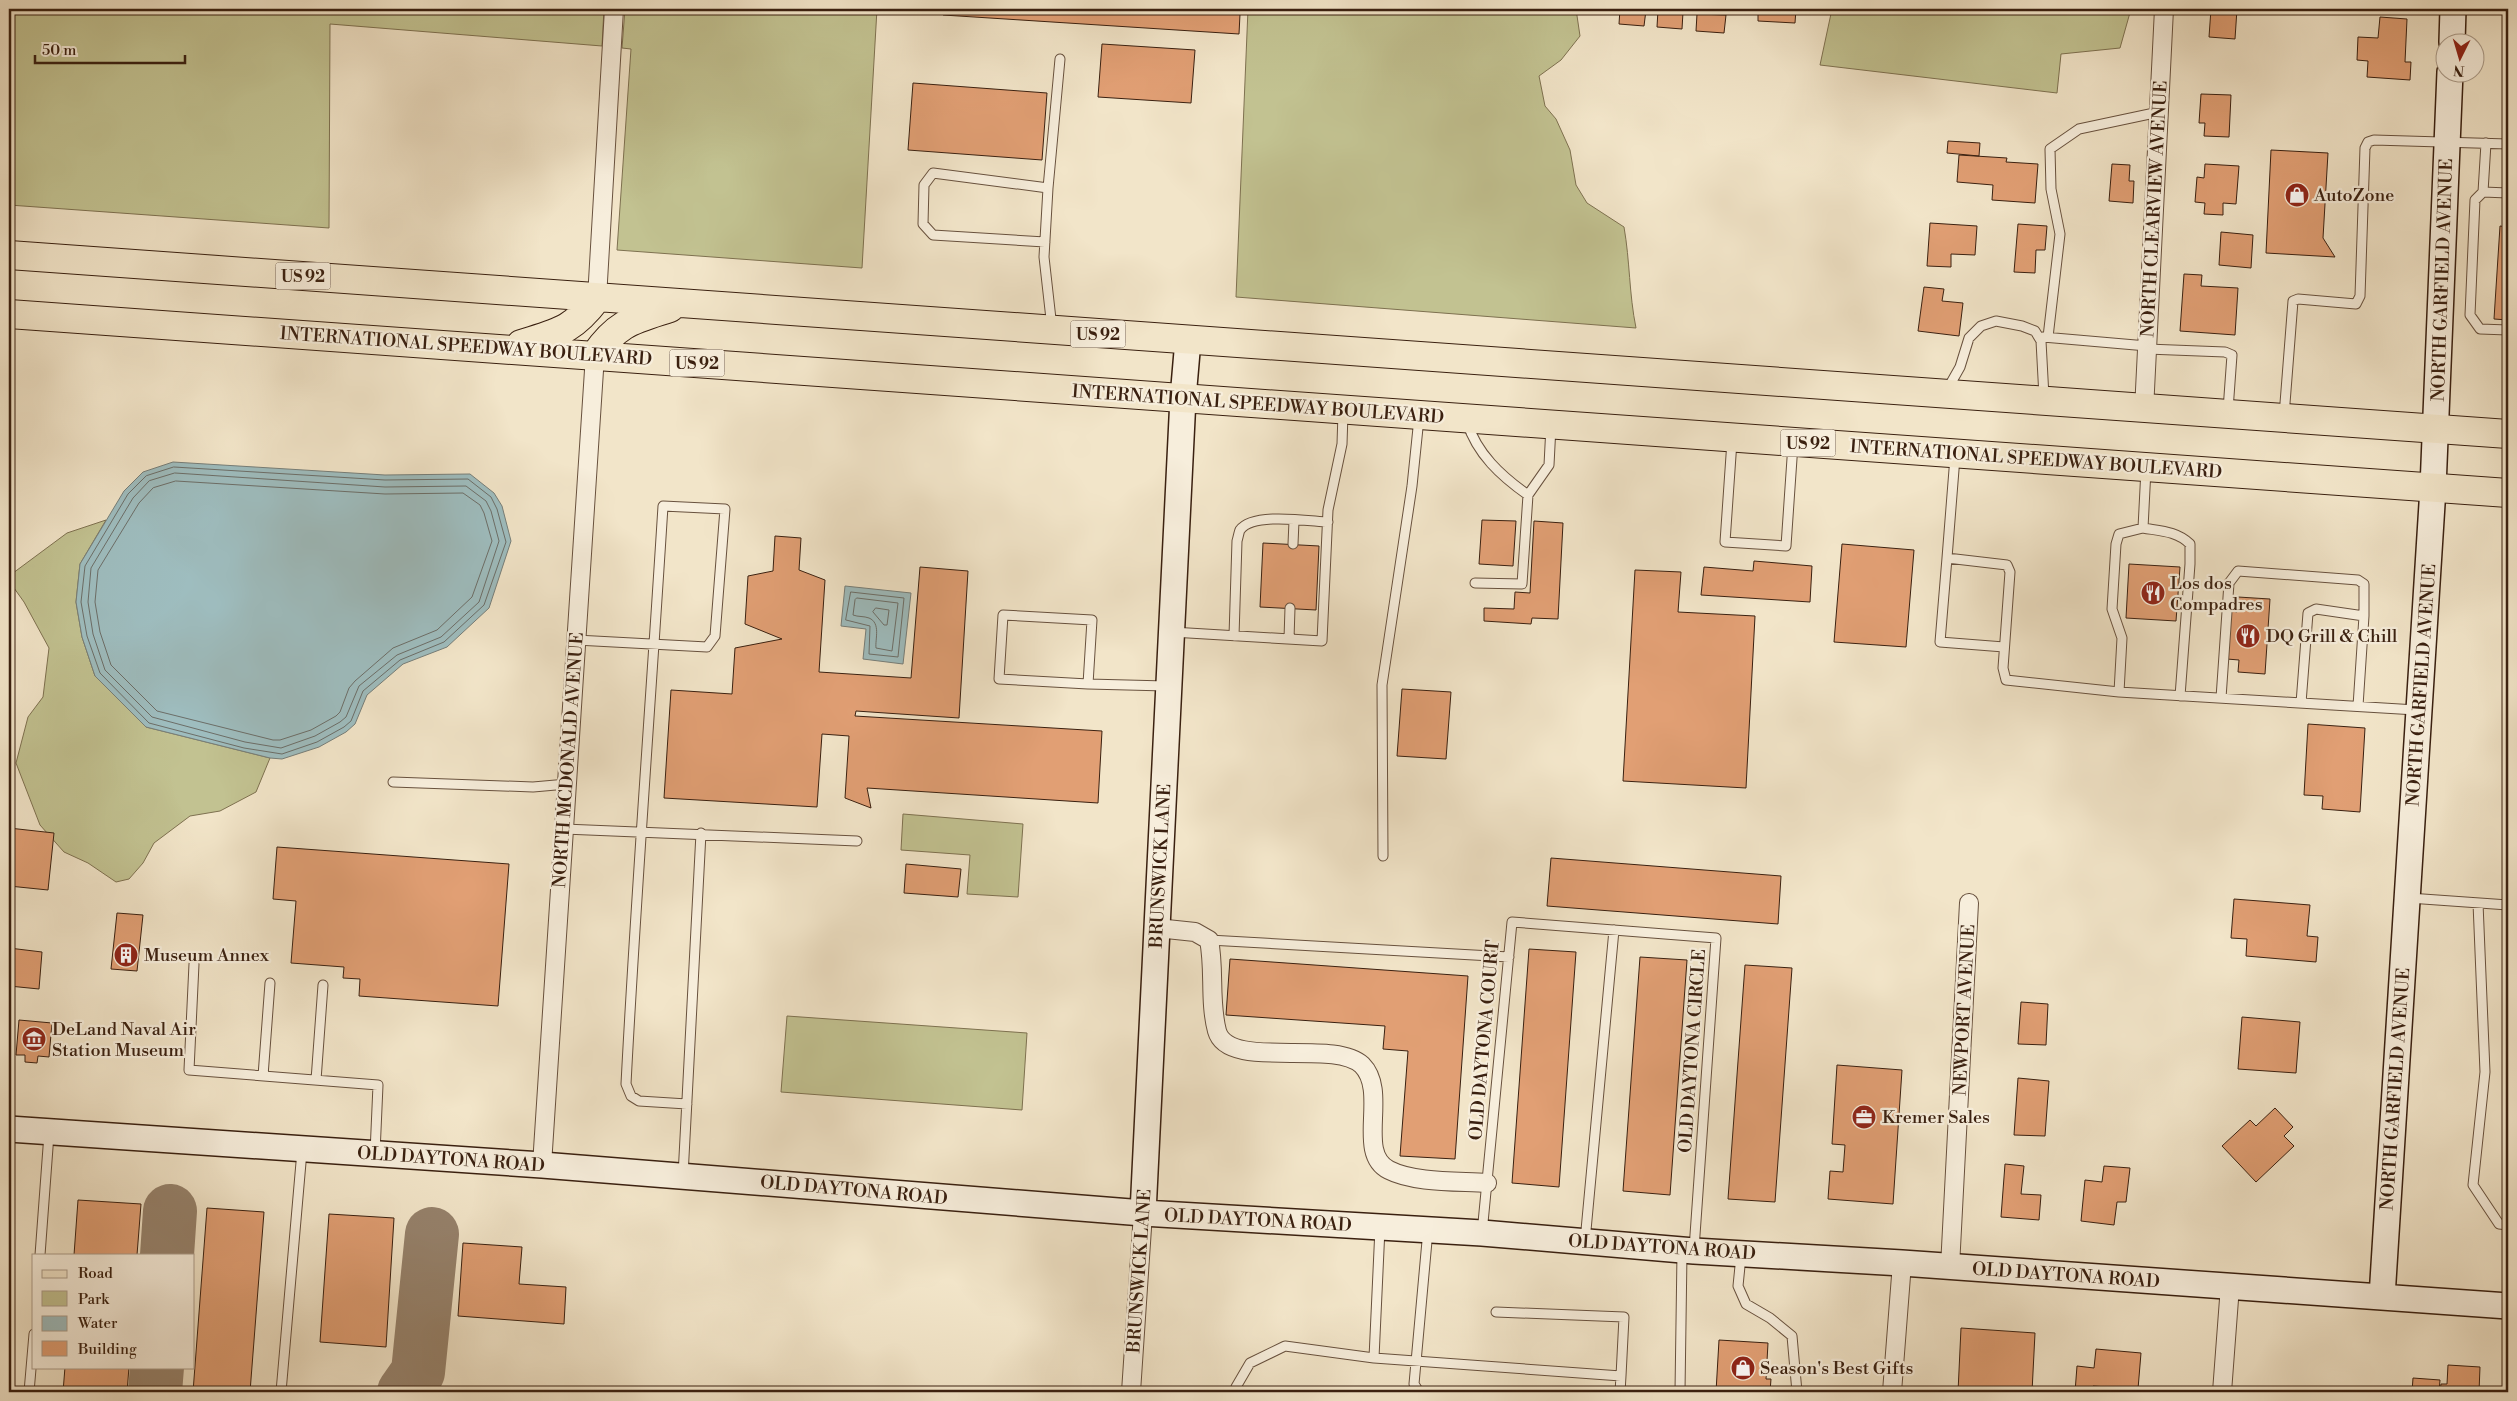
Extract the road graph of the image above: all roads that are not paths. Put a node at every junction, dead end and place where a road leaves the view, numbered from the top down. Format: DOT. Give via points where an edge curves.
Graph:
graph roads {
  1 [pos="614,9"];
  2 [pos="2164,9"];
  3 [pos="2453,9"];
  4 [pos="2452,32"];
  5 [pos="1060,59"];
  6 [pos="2450,82"];
  7 [pos="2159,112"];
  8 [pos="2448,142"];
  9 [pos="2486,144"];
  10 [pos="2508,144"];
  11 [pos="1048,188"];
  12 [pos="2483,192"];
  13 [pos="2508,193"];
  14 [pos="1045,242"];
  15 [pos="9,255"];
  16 [pos="597,298"];
  17 [pos="683,304"];
  18 [pos="9,314"];
  19 [pos="1052,330"];
  20 [pos="2508,330"];
  21 [pos="2043,337"];
  22 [pos="1188,340"];
  23 [pos="2147,347"];
  24 [pos="507,349"];
  25 [pos="595,355"];
  26 [pos="1944,395"];
  27 [pos="1183,398"];
  28 [pos="2045,402"];
  29 [pos="1343,410"];
  30 [pos="2144,410"];
  31 [pos="1419,415"];
  32 [pos="2228,415"];
  33 [pos="1466,418"];
  34 [pos="2283,419"];
  35 [pos="1551,425"];
  36 [pos="2436,429"];
  37 [pos="2508,434"];
  38 [pos="1732,438"];
  39 [pos="1793,442"];
  40 [pos="1955,454"];
  41 [pos="2146,467"];
  42 [pos="2433,488"];
  43 [pos="2508,493"];
  44 [pos="1528,496"];
  45 [pos="1294,520"];
  46 [pos="1328,522"];
  47 [pos="2143,528"];
  48 [pos="1293,544"];
  49 [pos="1947,558"];
  50 [pos="1475,584"];
  51 [pos="1290,608"];
  52 [pos="2364,616"];
  53 [pos="1172,632"];
  54 [pos="1234,636"];
  55 [pos="1288,639"];
  56 [pos="576,640"];
  57 [pos="654,643"];
  58 [pos="2004,647"];
  59 [pos="1088,684"];
  60 [pos="1169,686"];
  61 [pos="2119,692"];
  62 [pos="2180,696"];
  63 [pos="2221,698"];
  64 [pos="2301,703"];
  65 [pos="2358,706"];
  66 [pos="2419,710"];
  67 [pos="393,782"];
  68 [pos="567,784"];
  69 [pos="564,829"];
  70 [pos="640,832"];
  71 [pos="700,834"];
  72 [pos="857,841"];
  73 [pos="1383,856"];
  74 [pos="2408,898"];
  75 [pos="1970,903"];
  76 [pos="2478,903"];
  77 [pos="2508,905"];
  78 [pos="1157,928"];
  79 [pos="1614,930"];
  80 [pos="1209,940"];
  81 [pos="1509,957"];
  82 [pos="194,964"];
  83 [pos="270,983"];
  84 [pos="323,985"];
  85 [pos="263,1076"];
  86 [pos="316,1080"];
  87 [pos="686,1104"];
  88 [pos="9,1129"];
  89 [pos="50,1131"];
  90 [pos="302,1148"];
  91 [pos="375,1154"];
  92 [pos="542,1165"];
  93 [pos="683,1176"];
  94 [pos="1487,1183"];
  95 [pos="1143,1213"];
  96 [pos="2508,1225"];
  97 [pos="1380,1227"];
  98 [pos="1428,1230"];
  99 [pos="1482,1233"];
  100 [pos="1585,1241"];
  101 [pos="1688,1250"];
  102 [pos="40,1254"];
  103 [pos="1742,1254"];
  104 [pos="1902,1263"];
  105 [pos="1950,1267"];
  106 [pos="2230,1286"];
  107 [pos="2382,1297"];
  108 [pos="2508,1306"];
  109 [pos="1496,1312"];
  110 [pos="32,1357"];
  111 [pos="1374,1358"];
  112 [pos="1417,1362"];
  113 [pos="1621,1376"];
  114 [pos="29,1392"];
  115 [pos="280,1392"];
  116 [pos="1131,1392"];
  117 [pos="1236,1392"];
  118 [pos="1419,1392"];
  119 [pos="1620,1392"];
  120 [pos="1680,1392"];
  121 [pos="1797,1392"];
  122 [pos="1892,1392"];
  123 [pos="2222,1392"];
  1 -- 16 [label="street"];
  2 -- 7 [label="street, NORTH CLEARVIEW AVENUE"];
  3 -- 4 [label="street"];
  5 -- 11 [label="lane"];
  6 -- 8 [label="street, NORTH GARFIELD AVENUE"];
  7 -- 21 [label="lane" via="2079,129 2050,149 2051,189 2060,234"];
  7 -- 23 [label="street, NORTH CLEARVIEW AVENUE"];
  8 -- 9 [label="lane"];
  8 -- 34 [label="lane" via="2368,142 2365,148 2360,296 2356,304 2293,301"];
  8 -- 36 [label="street, NORTH GARFIELD AVENUE"];
  9 -- 10 [label="lane"];
  9 -- 12 [label="lane"];
  11 -- 14 [label="lane"];
  11 -- 14 [label="lane" via="934,173 924,185 923,224 933,235"];
  12 -- 13 [label="lane"];
  12 -- 20 [label="lane" via="2475,200 2470,315 2480,329"];
  14 -- 19 [label="lane"];
  15 -- 16 [label="main road, US 92"];
  16 -- 17 [label="main road, US 92"];
  16 -- 24 [label="main road" via="581,318 560,332"];
  17 -- 19 [label="main road, US 92"];
  17 -- 25 [label="main road" via="627,322 608,336"];
  18 -- 24 [label="main road, INTERNATIONAL SPEEDWAY BOULEVARD / US 92"];
  19 -- 22 [label="main road, US 92"];
  21 -- 23 [label="lane"];
  21 -- 26 [label="lane" via="2022,326 1996,321 1981,326 1969,338 1960,367"];
  21 -- 28 [label="lane"];
  22 -- 26 [label="main road, US 92"];
  22 -- 27 [label="street, BRUNSWICK LANE"];
  23 -- 30 [label="street, NORTH CLEARVIEW AVENUE"];
  23 -- 32 [label="lane" via="2232,355"];
  24 -- 25 [label="main road, INTERNATIONAL SPEEDWAY BOULEVARD / US 92"];
  25 -- 27 [label="main road, INTERNATIONAL SPEEDWAY BOULEVARD / US 92"];
  25 -- 56 [label="street, NORTH MCDONALD AVENUE"];
  26 -- 28 [label="main road, US 92"];
  27 -- 29 [label="main road, INTERNATIONAL SPEEDWAY BOULEVARD / US 92"];
  27 -- 53 [label="street, BRUNSWICK LANE"];
  28 -- 30 [label="main road, US 92"];
  29 -- 31 [label="main road, INTERNATIONAL SPEEDWAY BOULEVARD / US 92"];
  29 -- 46 [label="lane" via="1342,444"];
  30 -- 32 [label="main road, US 92"];
  31 -- 33 [label="main road, INTERNATIONAL SPEEDWAY BOULEVARD / US 92"];
  31 -- 73 [label="lane" via="1412,486 1382,685"];
  32 -- 34 [label="main road, US 92"];
  33 -- 35 [label="main road, INTERNATIONAL SPEEDWAY BOULEVARD / US 92"];
  33 -- 44 [label="lane" via="1472,440 1503,477"];
  34 -- 36 [label="main road, US 92"];
  35 -- 38 [label="main road, INTERNATIONAL SPEEDWAY BOULEVARD / US 92"];
  35 -- 44 [label="lane" via="1549,464"];
  36 -- 37 [label="main road, US 92"];
  36 -- 42 [label="street, NORTH GARFIELD AVENUE"];
  38 -- 39 [label="main road, INTERNATIONAL SPEEDWAY BOULEVARD / US 92"];
  38 -- 39 [label="lane" via="1725,542 1786,546"];
  39 -- 40 [label="main road, INTERNATIONAL SPEEDWAY BOULEVARD / US 92"];
  40 -- 41 [label="main road, INTERNATIONAL SPEEDWAY BOULEVARD / US 92"];
  40 -- 49 [label="lane"];
  41 -- 42 [label="main road, INTERNATIONAL SPEEDWAY BOULEVARD / US 92"];
  41 -- 47 [label="lane"];
  42 -- 43 [label="main road, INTERNATIONAL SPEEDWAY BOULEVARD / US 92"];
  42 -- 66 [label="street, NORTH GARFIELD AVENUE"];
  44 -- 50 [label="lane" via="1522,584"];
  45 -- 46 [label="lane"];
  45 -- 48 [label="lane"];
  45 -- 54 [label="lane" via="1266,519 1251,522 1240,530"];
  46 -- 55 [label="lane" via="1322,641"];
  47 -- 61 [label="lane" via="2119,534 2116,544 2112,610 2122,638"];
  47 -- 62 [label="lane" via="2174,533 2190,544"];
  49 -- 58 [label="lane" via="2007,565 2010,572"];
  49 -- 58 [label="lane" via="1940,642"];
  51 -- 55 [label="lane"];
  52 -- 63 [label="lane" via="2364,584 2358,580 2238,571 2229,583"];
  52 -- 64 [label="lane" via="2316,609 2308,612"];
  52 -- 65 [label="lane"];
  53 -- 54 [label="lane"];
  53 -- 60 [label="street, BRUNSWICK LANE"];
  54 -- 55 [label="lane"];
  56 -- 57 [label="lane"];
  56 -- 68 [label="street, NORTH MCDONALD AVENUE"];
  57 -- 57 [label="lane" via="707,648 715,636 724,509 663,506"];
  57 -- 70 [label="lane"];
  58 -- 61 [label="lane" via="2006,680"];
  59 -- 59 [label="lane" via="1092,620 1003,615 999,679"];
  59 -- 60 [label="lane"];
  60 -- 78 [label="street, BRUNSWICK LANE"];
  61 -- 62 [label="lane"];
  62 -- 63 [label="lane"];
  63 -- 64 [label="lane"];
  64 -- 65 [label="lane"];
  65 -- 66 [label="lane"];
  66 -- 74 [label="street, NORTH GARFIELD AVENUE"];
  67 -- 68 [label="lane" via="533,787"];
  68 -- 69 [label="street, NORTH MCDONALD AVENUE"];
  69 -- 70 [label="lane"];
  69 -- 92 [label="street, NORTH MCDONALD AVENUE"];
  70 -- 71 [label="lane"];
  70 -- 87 [label="lane" via="626,1084 630,1096 639,1101"];
  71 -- 72 [label="lane"];
  71 -- 87 [label="lane"];
  74 -- 76 [label="lane"];
  74 -- 107 [label="street, NORTH GARFIELD AVENUE"];
  75 -- 105 [label="street, NEWPORT AVENUE"];
  76 -- 77 [label="lane"];
  76 -- 96 [label="lane" via="2485,1072 2473,1185 2500,1224"];
  78 -- 80 [label="street" via="1195,932"];
  78 -- 95 [label="street, BRUNSWICK LANE"];
  79 -- 81 [label="lane, OLD DAYTONA COURT" via="1512,922"];
  79 -- 100 [label="lane"];
  79 -- 101 [label="lane, OLD DAYTONA CIRCLE" via="1716,938"];
  80 -- 81 [label="lane"];
  80 -- 94 [label="street" via="1218,1033 1230,1047 1345,1055 1360,1064 1374,1083 1372,1144 1388,1170 1408,1177"];
  81 -- 94 [label="lane, OLD DAYTONA COURT"];
  82 -- 85 [label="lane" via="189,1070"];
  83 -- 85 [label="lane"];
  84 -- 86 [label="lane"];
  85 -- 86 [label="lane"];
  86 -- 91 [label="lane" via="378,1085"];
  87 -- 93 [label="lane"];
  88 -- 89 [label="street, OLD DAYTONA ROAD"];
  89 -- 90 [label="street, OLD DAYTONA ROAD"];
  89 -- 102 [label="lane"];
  90 -- 91 [label="street, OLD DAYTONA ROAD"];
  90 -- 115 [label="lane"];
  91 -- 92 [label="street, OLD DAYTONA ROAD"];
  92 -- 93 [label="street, OLD DAYTONA ROAD"];
  93 -- 95 [label="street, OLD DAYTONA ROAD"];
  94 -- 99 [label="lane, OLD DAYTONA COURT"];
  95 -- 97 [label="street, OLD DAYTONA ROAD"];
  95 -- 116 [label="street, BRUNSWICK LANE"];
  97 -- 98 [label="street, OLD DAYTONA ROAD"];
  97 -- 111 [label="lane"];
  98 -- 99 [label="street, OLD DAYTONA ROAD"];
  98 -- 112 [label="lane"];
  99 -- 100 [label="street, OLD DAYTONA ROAD"];
  100 -- 101 [label="street, OLD DAYTONA ROAD"];
  101 -- 103 [label="street, OLD DAYTONA ROAD"];
  101 -- 120 [label="lane"];
  103 -- 104 [label="street, OLD DAYTONA ROAD"];
  103 -- 121 [label="lane" via="1738,1286 1746,1304 1792,1336"];
  104 -- 105 [label="street, OLD DAYTONA ROAD"];
  104 -- 122 [label="street"];
  105 -- 106 [label="street, OLD DAYTONA ROAD"];
  106 -- 107 [label="street, OLD DAYTONA ROAD"];
  106 -- 123 [label="street"];
  107 -- 108 [label="street, OLD DAYTONA ROAD"];
  109 -- 113 [label="lane" via="1624,1317"];
  110 -- 114 [label="lane"];
  111 -- 112 [label="lane"];
  111 -- 117 [label="lane" via="1286,1346 1250,1363"];
  112 -- 113 [label="lane"];
  112 -- 118 [label="lane" via="1414,1384"];
  113 -- 119 [label="lane"];
}
